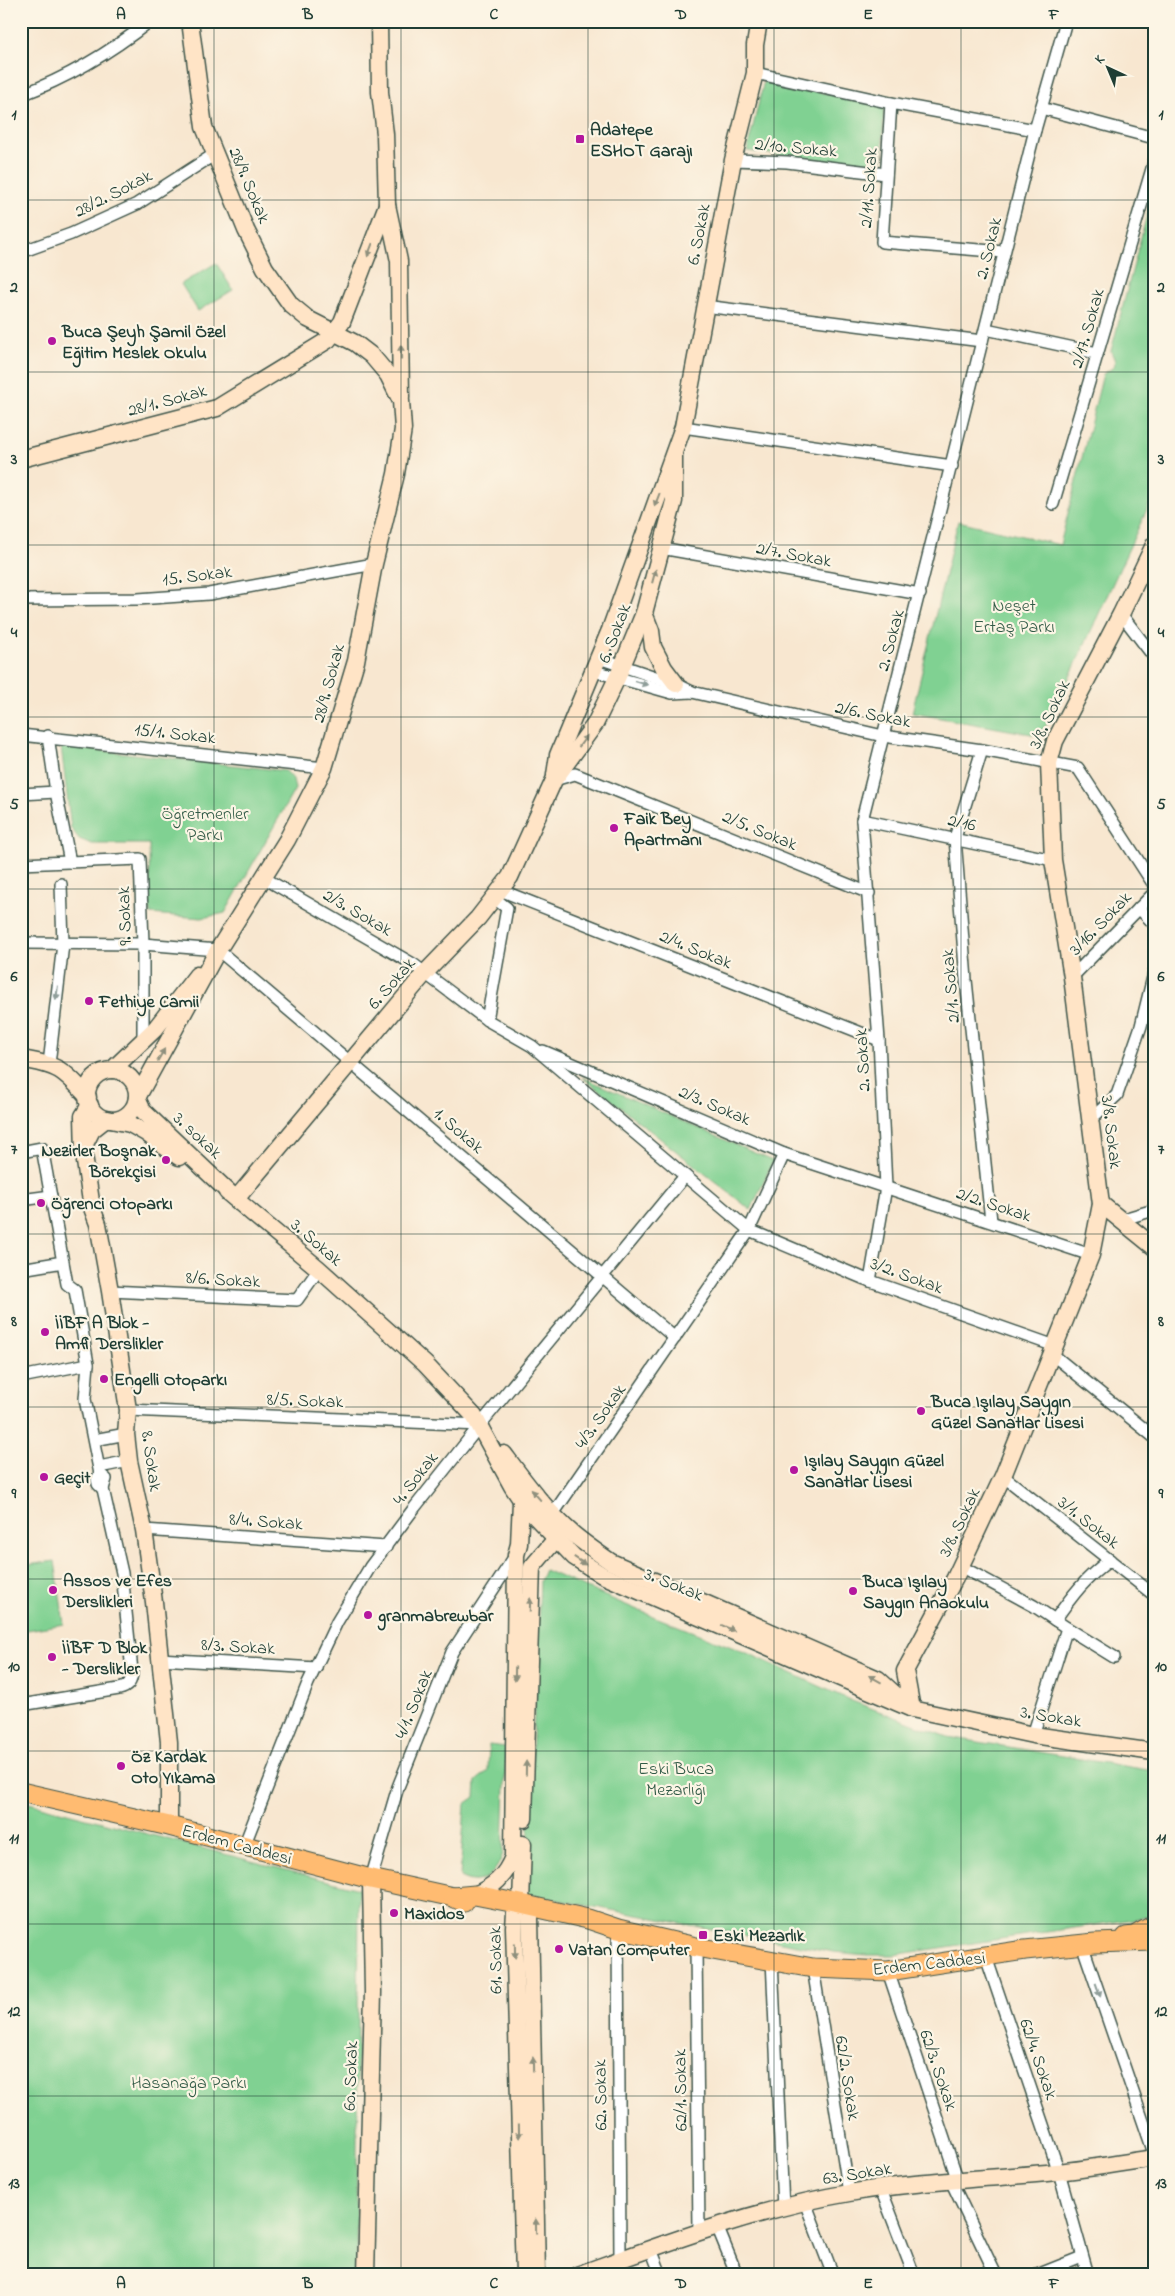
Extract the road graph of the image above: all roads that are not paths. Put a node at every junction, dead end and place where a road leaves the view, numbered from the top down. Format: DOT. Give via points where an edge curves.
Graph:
graph roads {
  1 [pos="150,21"];
  2 [pos="190,21"];
  3 [pos="379,21"];
  4 [pos="759,21"];
  5 [pos="1066,21"];
  6 [pos="755,73"];
  7 [pos="21,95"];
  8 [pos="891,103"];
  9 [pos="1041,108"];
  10 [pos="1034,130"];
  11 [pos="1154,138"];
  12 [pos="215,154"];
  13 [pos="733,160"];
  14 [pos="1154,162"];
  15 [pos="886,174"];
  16 [pos="388,205"];
  17 [pos="21,252"];
  18 [pos="1004,252"];
  19 [pos="704,306"];
  20 [pos="986,329"];
  21 [pos="334,332"];
  22 [pos="982,341"];
  23 [pos="1098,353"];
  24 [pos="401,401"];
  25 [pos="683,427"];
  26 [pos="674,455"];
  27 [pos="21,459"];
  28 [pos="952,466"];
  29 [pos="1053,504"];
  30 [pos="1154,545"];
  31 [pos="661,548"];
  32 [pos="374,564"];
  33 [pos="920,594"];
  34 [pos="21,600"];
  35 [pos="644,613"];
  36 [pos="1121,614"];
  37 [pos="1154,657"];
  38 [pos="596,664"];
  39 [pos="620,671"];
  40 [pos="676,684"];
  41 [pos="692,692"];
  42 [pos="21,735"];
  43 [pos="48,736"];
  44 [pos="883,736"];
  45 [pos="982,750"];
  46 [pos="1048,763"];
  47 [pos="324,768"];
  48 [pos="554,780"];
  49 [pos="56,792"];
  50 [pos="21,794"];
  51 [pos="862,820"];
  52 [pos="955,838"];
  53 [pos="1053,860"];
  54 [pos="70,862"];
  55 [pos="21,864"];
  56 [pos="264,878"];
  57 [pos="61,884"];
  58 [pos="1154,885"];
  59 [pos="869,893"];
  60 [pos="1154,893"];
  61 [pos="497,894"];
  62 [pos="1139,908"];
  63 [pos="1154,924"];
  64 [pos="21,943"];
  65 [pos="63,944"];
  66 [pos="143,944"];
  67 [pos="218,950"];
  68 [pos="425,973"];
  69 [pos="1154,973"];
  70 [pos="1072,977"];
  71 [pos="487,1020"];
  72 [pos="879,1040"];
  73 [pos="143,1041"];
  74 [pos="532,1046"];
  75 [pos="21,1059"];
  76 [pos="352,1061"];
  77 [pos="47,1064"];
  78 [pos="21,1067"];
  79 [pos="112,1070"];
  80 [pos="137,1098"];
  81 [pos="89,1101"];
  82 [pos="106,1119"];
  83 [pos="1090,1120"];
  84 [pos="85,1144"];
  85 [pos="21,1152"];
  86 [pos="784,1154"];
  87 [pos="685,1176"];
  88 [pos="886,1187"];
  89 [pos="51,1196"];
  90 [pos="236,1199"];
  91 [pos="21,1200"];
  92 [pos="1101,1204"];
  93 [pos="1154,1210"];
  94 [pos="1120,1220"];
  95 [pos="991,1221"];
  96 [pos="749,1230"];
  97 [pos="1154,1246"];
  98 [pos="1091,1254"];
  99 [pos="63,1262"];
  100 [pos="21,1269"];
  101 [pos="319,1269"];
  102 [pos="602,1276"];
  103 [pos="870,1281"];
  104 [pos="110,1292"];
  105 [pos="675,1338"];
  106 [pos="1054,1350"];
  107 [pos="88,1364"];
  108 [pos="21,1377"];
  109 [pos="128,1410"];
  110 [pos="480,1425"];
  111 [pos="126,1434"];
  112 [pos="1154,1437"];
  113 [pos="94,1440"];
  114 [pos="129,1461"];
  115 [pos="99,1471"];
  116 [pos="1003,1476"];
  117 [pos="521,1501"];
  118 [pos="553,1514"];
  119 [pos="144,1530"];
  120 [pos="555,1540"];
  121 [pos="386,1546"];
  122 [pos="516,1555"];
  123 [pos="1110,1560"];
  124 [pos="960,1566"];
  125 [pos="1154,1595"];
  126 [pos="1055,1620"];
  127 [pos="1068,1628"];
  128 [pos="1114,1657"];
  129 [pos="159,1659"];
  130 [pos="316,1668"];
  131 [pos="21,1705"];
  132 [pos="912,1709"];
  133 [pos="1033,1735"];
  134 [pos="1154,1744"];
  135 [pos="1134,1750"];
  136 [pos="1154,1752"];
  137 [pos="21,1792"];
  138 [pos="169,1826"];
  139 [pos="244,1846"];
  140 [pos="371,1878"];
  141 [pos="475,1895"];
  142 [pos="453,1897"];
  143 [pos="522,1911"];
  144 [pos="1154,1925"];
  145 [pos="618,1929"];
  146 [pos="1154,1941"];
  147 [pos="1089,1943"];
  148 [pos="696,1947"];
  149 [pos="986,1957"];
  150 [pos="772,1959"];
  151 [pos="813,1968"];
  152 [pos="888,1972"];
  153 [pos="1154,2154"];
  154 [pos="1154,2158"];
  155 [pos="1059,2172"];
  156 [pos="954,2181"];
  157 [pos="881,2188"];
  158 [pos="848,2193"];
  159 [pos="805,2202"];
  160 [pos="783,2208"];
  161 [pos="717,2226"];
  162 [pos="699,2233"];
  163 [pos="651,2249"];
  164 [pos="1082,2257"];
  165 [pos="620,2260"];
  166 [pos="526,2274"];
  167 [pos="366,2275"];
  168 [pos="577,2275"];
  169 [pos="661,2275"];
  170 [pos="737,2275"];
  171 [pos="832,2275"];
  172 [pos="914,2275"];
  173 [pos="996,2275"];
  174 [pos="1037,2275"];
  175 [pos="1088,2275"];
  1 -- 7 [label="street" via="127,39 47,86"];
  2 -- 12 [label="main road, 28/9. Sokak" via="204,127"];
  3 -- 16 [label="main road, 28/9. Sokak"];
  4 -- 6 [label="main road, 6. Sokak"];
  5 -- 9 [label="street, 2. Sokak"];
  6 -- 8 [label="street"];
  6 -- 13 [label="main road, 6. Sokak"];
  8 -- 10 [label="street"];
  8 -- 15 [label="street, 2/11. Sokak"];
  9 -- 10 [label="street, 2. Sokak"];
  9 -- 11 [label="street"];
  10 -- 18 [label="street, 2. Sokak"];
  12 -- 17 [label="street, 28/2. Sokak" via="137,204"];
  12 -- 21 [label="main road, 28/9. Sokak" via="246,230 278,288 308,319"];
  13 -- 15 [label="street, 2/10. Sokak" via="787,162"];
  13 -- 19 [label="main road, 6. Sokak"];
  14 -- 23 [label="street, 2/17. Sokak"];
  15 -- 18 [label="street, 2/11. Sokak" via="882,242"];
  16 -- 21 [label="main road, 28/9. Sokak, one-way" via="342,322"];
  24 -- 16 [label="main road, 28/9. Sokak, one-way" via="399,262"];
  18 -- 20 [label="street, 2. Sokak"];
  19 -- 22 [label="street"];
  19 -- 25 [label="main road, 6. Sokak"];
  20 -- 22 [label="street, 2. Sokak"];
  20 -- 23 [label="street"];
  21 -- 24 [label="main road, 28/9. Sokak" via="372,356 388,376"];
  21 -- 27 [label="main road, 28/1. Sokak" via="328,340 217,408"];
  22 -- 28 [label="street, 2. Sokak"];
  23 -- 29 [label="street, 2/17. Sokak"];
  24 -- 32 [label="main road, 28/9. Sokak" via="403,429 396,474"];
  25 -- 26 [label="main road, 6. Sokak"];
  25 -- 28 [label="street"];
  26 -- 31 [label="main road, 6. Sokak" via="674,501"];
  26 -- 38 [label="main road, 6. Sokak, one-way"];
  28 -- 33 [label="street, 2. Sokak"];
  30 -- 36 [label="main road, 3/8. Sokak"];
  31 -- 33 [label="street, 2/7. Sokak"];
  35 -- 31 [label="main road, 6. Sokak, one-way"];
  32 -- 34 [label="street, 15. Sokak" via="209,594 138,599"];
  32 -- 47 [label="main road, 28/9. Sokak" via="356,661"];
  33 -- 44 [label="street, 2. Sokak"];
  35 -- 39 [label="main road, 6. Sokak"];
  35 -- 40 [label="main road" via="651,631 652,647"];
  36 -- 37 [label="street"];
  36 -- 46 [label="main road, 3/8. Sokak" via="1055,742"];
  38 -- 39 [label="street, 2/6. Sokak"];
  38 -- 48 [label="main road, 6. Sokak" via="558,755"];
  39 -- 40 [label="street, 2/6. Sokak"];
  39 -- 41 [label="street, 2/6. Sokak, one-way" via="672,693"];
  48 -- 39 [label="main road, 6. Sokak, one-way" via="595,724"];
  40 -- 41 [label="street, 2/6. Sokak"];
  41 -- 44 [label="street, 2/6. Sokak"];
  42 -- 43 [label="street, 15/1. Sokak"];
  43 -- 47 [label="street, 15/1. Sokak"];
  43 -- 49 [label="street"];
  44 -- 45 [label="street, 2/6. Sokak"];
  44 -- 51 [label="street, 2. Sokak"];
  45 -- 46 [label="street, 2/6. Sokak"];
  45 -- 52 [label="street, 2/1. Sokak"];
  46 -- 53 [label="main road, 3/8. Sokak"];
  46 -- 58 [label="street, 2/6. Sokak" via="1078,768"];
  47 -- 56 [label="main road, 28/9. Sokak"];
  48 -- 59 [label="street, 2/5. Sokak" via="575,774"];
  48 -- 61 [label="main road, 6. Sokak" via="510,876"];
  49 -- 50 [label="street"];
  49 -- 54 [label="street"];
  51 -- 52 [label="street, 2/16"];
  51 -- 59 [label="street, 2. Sokak"];
  52 -- 53 [label="street, 2/16"];
  52 -- 95 [label="street, 2/1. Sokak"];
  53 -- 70 [label="main road, 3/8. Sokak"];
  54 -- 55 [label="street, 9. Sokak"];
  54 -- 66 [label="street, 9. Sokak" via="140,859"];
  56 -- 67 [label="main road, 28/9. Sokak"];
  56 -- 68 [label="street, 2/3. Sokak"];
  57 -- 65 [label="street"];
  59 -- 72 [label="street, 2. Sokak"];
  60 -- 62 [label="street, 3/16. Sokak"];
  61 -- 68 [label="main road, 6. Sokak" via="464,934"];
  61 -- 71 [label="street" via="507,908"];
  61 -- 72 [label="street, 2/4. Sokak"];
  62 -- 63 [label="street"];
  62 -- 70 [label="street, 3/16. Sokak"];
  64 -- 65 [label="street"];
  65 -- 66 [label="street"];
  65 -- 77 [label="street, one-way"];
  66 -- 67 [label="street"];
  66 -- 73 [label="street, 9. Sokak"];
  67 -- 73 [label="main road, 28/9. Sokak"];
  67 -- 76 [label="street, 1. Sokak"];
  80 -- 67 [label="main road, 28/9. Sokak, one-way"];
  68 -- 71 [label="street, 2/3. Sokak"];
  68 -- 76 [label="main road, 6. Sokak"];
  69 -- 83 [label="street" via="1141,1026 1117,1096"];
  70 -- 83 [label="main road, 3/8. Sokak"];
  71 -- 74 [label="street, 2/3. Sokak"];
  72 -- 88 [label="street, 2. Sokak"];
  73 -- 79 [label="main road, 28/9. Sokak"];
  74 -- 86 [label="street, 2/3. Sokak"];
  74 -- 87 [label="street, 2/3. Sokak"];
  75 -- 77 [label="main road"];
  76 -- 90 [label="main road, 6. Sokak"];
  76 -- 102 [label="street, 1. Sokak"];
  77 -- 78 [label="street"];
  77 -- 81 [label="main road" via="60,1069"];
  79 -- 80 [label="main road" via="128,1075 137,1089"];
  79 -- 81 [label="main road" via="104,1071 91,1082"];
  80 -- 82 [label="main road" via="130,1112 115,1119"];
  80 -- 90 [label="main road, 3. sokak" via="143,1112"];
  81 -- 82 [label="main road" via="94,1111"];
  81 -- 84 [label="main road, 8. Sokak" via="83,1116"];
  82 -- 84 [label="main road" via="92,1130"];
  82 -- 90 [label="main road, 3. Sokak" via="130,1124 146,1133"];
  83 -- 92 [label="main road, 3/8. Sokak"];
  84 -- 104 [label="main road, 8. Sokak" via="92,1208 98,1224"];
  85 -- 89 [label="street" via="42,1148"];
  86 -- 88 [label="street, 2/3. Sokak"];
  86 -- 96 [label="street"];
  87 -- 96 [label="street, 2/3. Sokak"];
  87 -- 102 [label="street, 4. Sokak"];
  88 -- 95 [label="street, 2/2. Sokak"];
  88 -- 103 [label="street, 2. Sokak"];
  89 -- 91 [label="street"];
  89 -- 99 [label="street"];
  90 -- 101 [label="main road, 3. Sokak"];
  92 -- 94 [label="main road"];
  92 -- 98 [label="main road, 3/8. Sokak"];
  93 -- 94 [label="street"];
  94 -- 97 [label="main road"];
  95 -- 98 [label="street, 2/2. Sokak"];
  96 -- 103 [label="street, 3/2. Sokak"];
  96 -- 105 [label="street, 4/3. Sokak"];
  98 -- 106 [label="main road, 3/8. Sokak"];
  99 -- 100 [label="street"];
  99 -- 107 [label="street" via="67,1284 75,1290"];
  101 -- 104 [label="street, 8/6. Sokak" via="297,1300"];
  101 -- 110 [label="main road, 3. Sokak" via="424,1364"];
  102 -- 105 [label="street, 1. Sokak"];
  102 -- 110 [label="street, 4. Sokak"];
  103 -- 106 [label="street, 3/2. Sokak"];
  104 -- 109 [label="main road, 8. Sokak"];
  105 -- 118 [label="street, 4/3. Sokak"];
  106 -- 112 [label="street, 3/2. Sokak"];
  106 -- 116 [label="main road, 3/8. Sokak"];
  107 -- 108 [label="street"];
  107 -- 113 [label="street" via="85,1399"];
  109 -- 110 [label="street, 8/5. Sokak"];
  109 -- 111 [label="main road, 8. Sokak"];
  110 -- 117 [label="main road, 3. Sokak"];
  118 -- 110 [label="main road, 3. Sokak, one-way"];
  110 -- 121 [label="street, 4. Sokak"];
  111 -- 113 [label="street"];
  111 -- 114 [label="main road, 8. Sokak"];
  113 -- 115 [label="street"];
  114 -- 115 [label="street"];
  114 -- 119 [label="main road, 8. Sokak"];
  115 -- 131 [label="street" via="98,1484 103,1489 122,1573 132,1672 130,1683 119,1689"];
  116 -- 123 [label="street, 3/1. Sokak"];
  116 -- 124 [label="main road, 3/8. Sokak"];
  117 -- 120 [label="main road, 3. Sokak"];
  117 -- 122 [label="main road"];
  118 -- 120 [label="main road" via="558,1526"];
  132 -- 118 [label="main road, 3. Sokak, one-way" via="878,1679 611,1562 573,1534"];
  119 -- 121 [label="street, 8/4. Sokak"];
  119 -- 129 [label="main road, 8. Sokak"];
  120 -- 132 [label="main road, 3. Sokak, one-way" via="602,1575"];
  143 -- 120 [label="main road, 61. Sokak, one-way" via="532,1567"];
  121 -- 130 [label="street, 4. Sokak" via="340,1616"];
  122 -- 140 [label="street, 4/1. Sokak" via="452,1652 398,1788"];
  122 -- 141 [label="main road, one-way" via="513,1857 500,1880"];
  123 -- 125 [label="street, 3/1. Sokak"];
  123 -- 126 [label="street" via="1083,1583"];
  124 -- 126 [label="street"];
  124 -- 132 [label="main road, 3/8. Sokak" via="904,1671"];
  126 -- 127 [label="street"];
  127 -- 128 [label="street"];
  127 -- 133 [label="street"];
  129 -- 130 [label="street, 8/3. Sokak"];
  129 -- 138 [label="main road, 8. Sokak" via="169,1742"];
  130 -- 139 [label="street, 4. Sokak"];
  132 -- 133 [label="main road, 3. Sokak"];
  133 -- 135 [label="main road, 3. Sokak"];
  134 -- 135 [label="street"];
  135 -- 136 [label="main road, 3. Sokak"];
  137 -- 138 [label="main road, Erdem Caddesi"];
  138 -- 139 [label="main road, Erdem Caddesi"];
  139 -- 140 [label="main road, Erdem Caddesi"];
  140 -- 142 [label="main road, Erdem Caddesi"];
  140 -- 167 [label="main road, 60. Sokak" via="373,1992"];
  141 -- 142 [label="main road, Erdem Caddesi"];
  141 -- 143 [label="main road, Erdem Caddesi"];
  142 -- 143 [label="main road, Erdem Caddesi" via="472,1906"];
  143 -- 145 [label="main road, Erdem Caddesi" via="588,1919"];
  143 -- 166 [label="main road, 61. Sokak"];
  144 -- 147 [label="main road" via="1134,1936"];
  145 -- 148 [label="main road, Erdem Caddesi"];
  145 -- 165 [label="street, 62. Sokak"];
  146 -- 147 [label="main road, Erdem Caddesi"];
  147 -- 149 [label="main road, Erdem Caddesi"];
  147 -- 153 [label="street, one-way"];
  148 -- 150 [label="main road, Erdem Caddesi"];
  148 -- 162 [label="street, 62/1. Sokak"];
  149 -- 152 [label="main road, Erdem Caddesi"];
  149 -- 155 [label="street, 62/4. Sokak"];
  150 -- 151 [label="main road, Erdem Caddesi"];
  150 -- 160 [label="street"];
  151 -- 152 [label="main road, Erdem Caddesi"];
  151 -- 158 [label="street, 62/2. Sokak"];
  152 -- 156 [label="street, 62/3. Sokak"];
  154 -- 155 [label="main road, 63. Sokak"];
  155 -- 156 [label="main road, 63. Sokak"];
  155 -- 164 [label="street, 62/4. Sokak"];
  156 -- 157 [label="main road, 63. Sokak"];
  156 -- 173 [label="street, 62/3. Sokak"];
  157 -- 158 [label="main road, 63. Sokak"];
  157 -- 172 [label="street"];
  158 -- 159 [label="main road, 63. Sokak"];
  159 -- 160 [label="main road, 63. Sokak"];
  159 -- 171 [label="street"];
  160 -- 161 [label="main road, 63. Sokak"];
  161 -- 162 [label="main road, 63. Sokak"];
  161 -- 170 [label="street"];
  162 -- 163 [label="main road, 63. Sokak"];
  163 -- 165 [label="main road, 63. Sokak"];
  163 -- 169 [label="street"];
  164 -- 174 [label="street"];
  164 -- 175 [label="street, 62/4. Sokak"];
  165 -- 168 [label="main road, 63. Sokak"];
}
